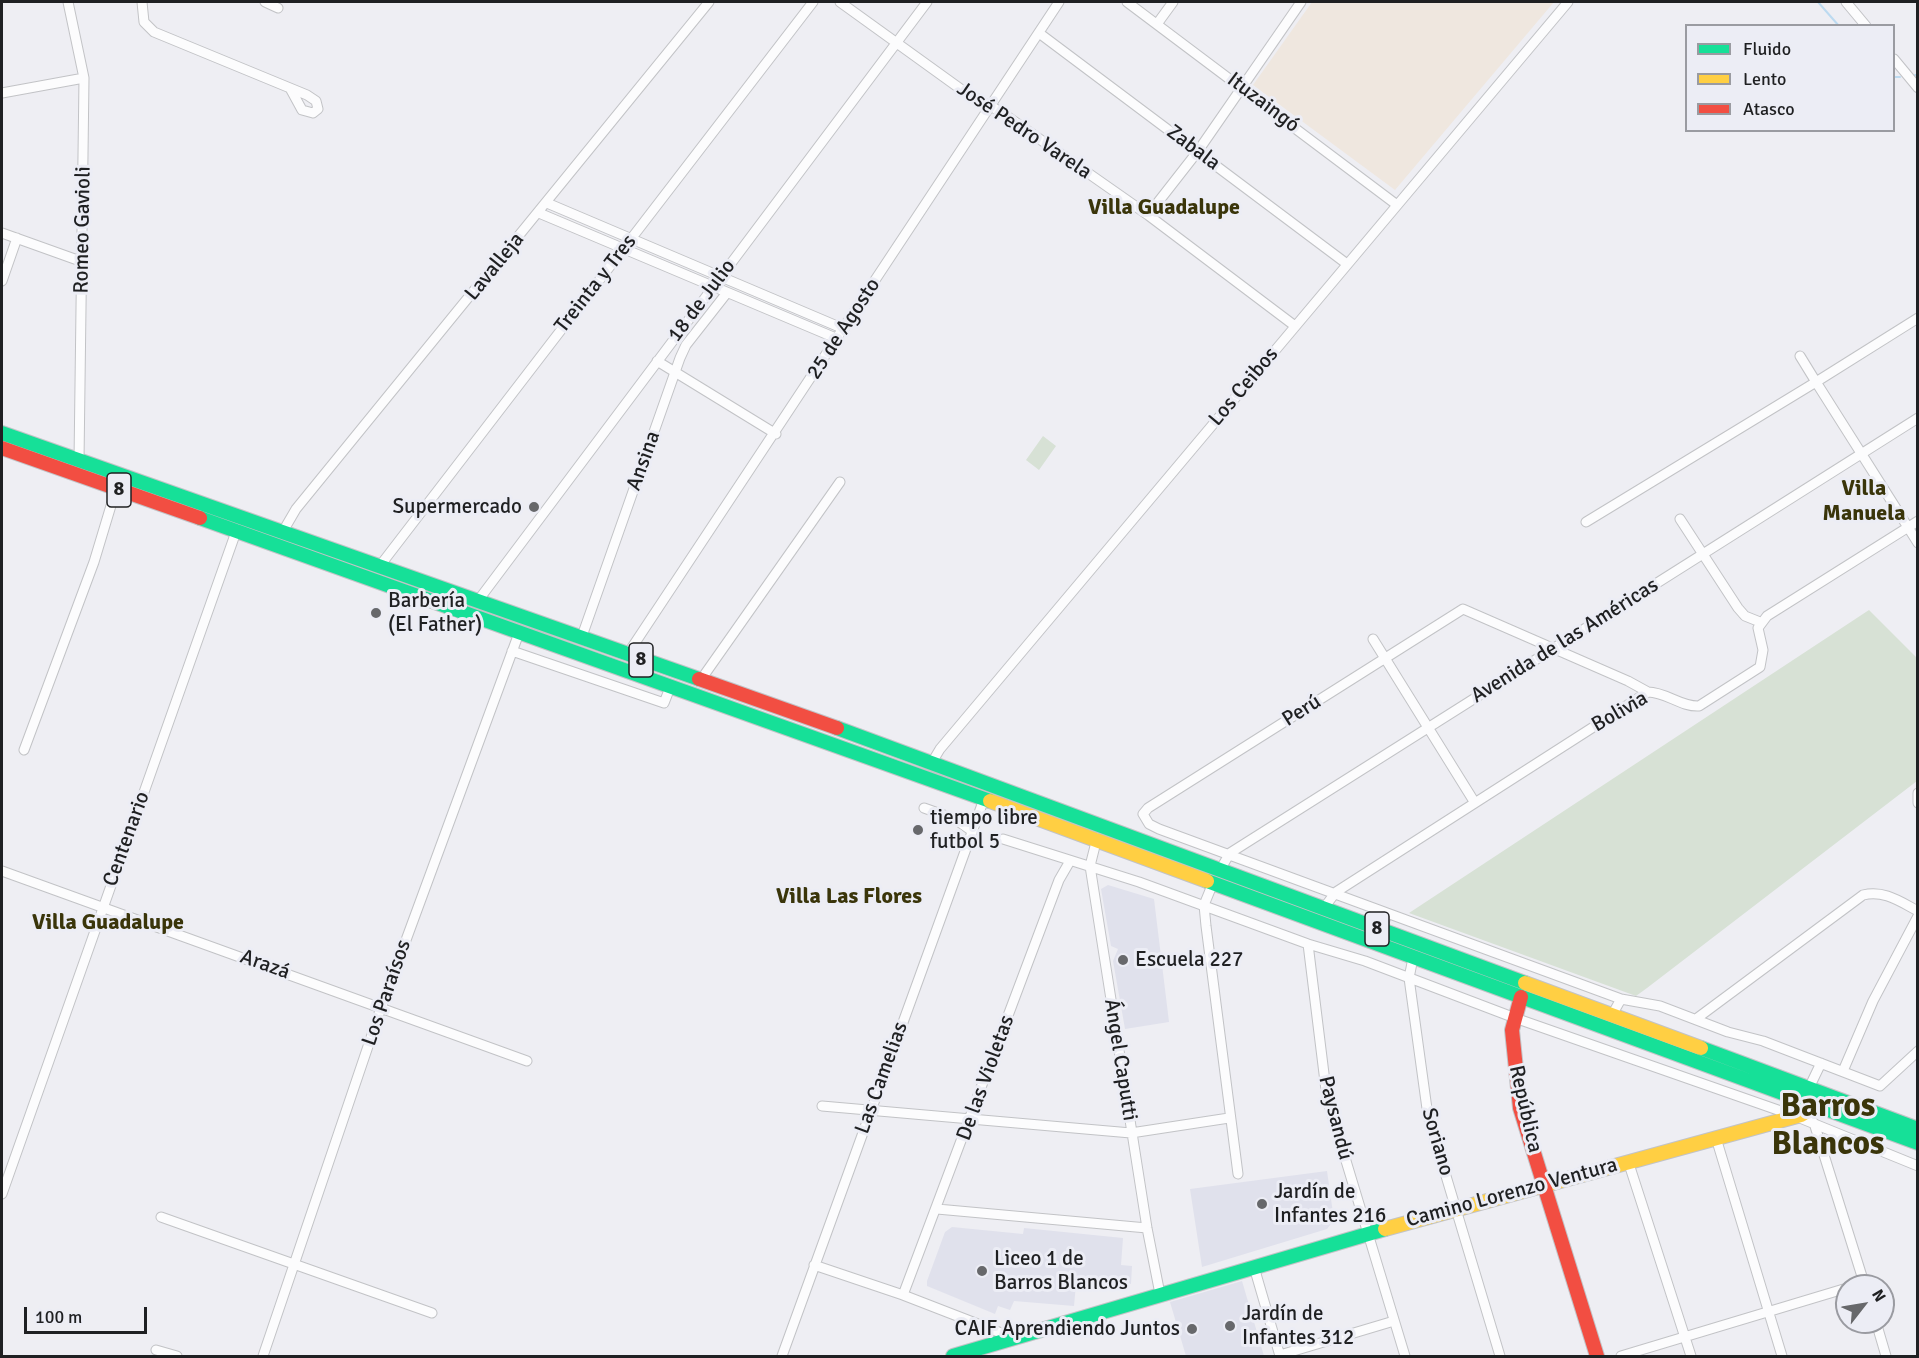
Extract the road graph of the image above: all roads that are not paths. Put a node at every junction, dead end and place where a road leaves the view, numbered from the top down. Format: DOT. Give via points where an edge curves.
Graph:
graph roads {
  1 [pos="68,2"];
  2 [pos="142,2"];
  3 [pos="265,2"];
  4 [pos="709,2"];
  5 [pos="813,2"];
  6 [pos="840,2"];
  7 [pos="927,2"];
  8 [pos="1059,2"];
  9 [pos="1127,2"];
  10 [pos="1173,2"];
  11 [pos="1301,2"];
  12 [pos="1568,2"];
  13 [pos="1846,2"];
  14 [pos="278,8"];
  15 [pos="1157,24"];
  16 [pos="1864,24"];
  17 [pos="1039,33"];
  18 [pos="895,43"];
  19 [pos="1895,61"];
  20 [pos="84,78"];
  21 [pos="1243,87"];
  22 [pos="290,88"];
  23 [pos="1917,88"];
  24 [pos="2,93"];
  25 [pos="989,105"];
  26 [pos="1198,151"];
  27 [pos="547,203"];
  28 [pos="1397,205"];
  29 [pos="539,213"];
  30 [pos="1148,215"];
  31 [pos="2,233"];
  32 [pos="17,238"];
  33 [pos="631,240"];
  34 [pos="623,250"];
  35 [pos="83,262"];
  36 [pos="1347,264"];
  37 [pos="720,278"];
  38 [pos="2,281"];
  39 [pos="712,288"];
  40 [pos="726,294"];
  41 [pos="1917,318"];
  42 [pos="1294,326"];
  43 [pos="844,329"];
  44 [pos="838,339"];
  45 [pos="1800,356"];
  46 [pos="657,361"];
  47 [pos="676,372"];
  48 [pos="1816,382"];
  49 [pos="1917,418"];
  50 [pos="2,434"];
  51 [pos="776,434"];
  52 [pos="2,448"];
  53 [pos="1861,454"];
  54 [pos="79,461"];
  55 [pos="840,482"];
  56 [pos="116,489"];
  57 [pos="1680,519"];
  58 [pos="1917,521"];
  59 [pos="1586,522"];
  60 [pos="239,525"];
  61 [pos="1908,527"];
  62 [pos="282,533"];
  63 [pos="1917,543"];
  64 [pos="1701,554"];
  65 [pos="379,567"];
  66 [pos="477,602"];
  67 [pos="1760,622"];
  68 [pos="519,633"];
  69 [pos="582,639"];
  70 [pos="1372,639"];
  71 [pos="1554,649"];
  72 [pos="512,651"];
  73 [pos="627,655"];
  74 [pos="1386,658"];
  75 [pos="700,681"];
  76 [pos="671,685"];
  77 [pos="1648,692"];
  78 [pos="1428,727"];
  79 [pos="24,750"];
  80 [pos="931,764"];
  81 [pos="926,777"];
  82 [pos="1917,793"];
  83 [pos="984,799"];
  84 [pos="1474,802"];
  85 [pos="1917,803"];
  86 [pos="924,808"];
  87 [pos="1101,827"];
  88 [pos="972,831"];
  89 [pos="1003,838"];
  90 [pos="1096,841"];
  91 [pos="1230,853"];
  92 [pos="1070,861"];
  93 [pos="1090,866"];
  94 [pos="1220,870"];
  95 [pos="2,871"];
  96 [pos="1213,883"];
  97 [pos="1336,892"];
  98 [pos="1204,905"];
  99 [pos="103,907"];
  100 [pos="1323,909"];
  101 [pos="1917,911"];
  102 [pos="1387,913"];
  103 [pos="1917,916"];
  104 [pos="1382,930"];
  105 [pos="1308,944"];
  106 [pos="1413,958"];
  107 [pos="1409,978"];
  108 [pos="1521,997"];
  109 [pos="1621,999"];
  110 [pos="381,1008"];
  111 [pos="1612,1015"];
  112 [pos="1515,1018"];
  113 [pos="1696,1019"];
  114 [pos="1917,1050"];
  115 [pos="1685,1059"];
  116 [pos="527,1061"];
  117 [pos="1821,1063"];
  118 [pos="1844,1071"];
  119 [pos="1679,1075"];
  120 [pos="1744,1080"];
  121 [pos="1809,1088"];
  122 [pos="1822,1094"];
  123 [pos="1738,1097"];
  124 [pos="822,1106"];
  125 [pos="1813,1108"];
  126 [pos="871,1109"];
  127 [pos="1795,1116"];
  128 [pos="972,1118"];
  129 [pos="1230,1118"];
  130 [pos="1814,1125"];
  131 [pos="1917,1129"];
  132 [pos="1131,1133"];
  133 [pos="1716,1138"];
  134 [pos="1917,1143"];
  135 [pos="1628,1161"];
  136 [pos="1917,1166"];
  137 [pos="1238,1174"];
  138 [pos="1544,1184"];
  139 [pos="2,1194"];
  140 [pos="1456,1208"];
  141 [pos="937,1209"];
  142 [pos="161,1217"];
  143 [pos="1146,1228"];
  144 [pos="1369,1233"];
  145 [pos="296,1264"];
  146 [pos="814,1265"];
  147 [pos="1254,1267"];
  148 [pos="1859,1274"];
  149 [pos="1835,1292"];
  150 [pos="1160,1294"];
  151 [pos="903,1295"];
  152 [pos="1769,1311"];
  153 [pos="432,1313"];
  154 [pos="1394,1321"];
  155 [pos="1880,1334"];
  156 [pos="1014,1338"];
  157 [pos="1685,1338"];
  158 [pos="156,1350"];
  159 [pos="177,1356"];
  160 [pos="263,1356"];
  161 [pos="782,1356"];
  162 [pos="953,1356"];
  163 [pos="1280,1356"];
  164 [pos="1405,1356"];
  165 [pos="1500,1356"];
  166 [pos="1597,1356"];
  167 [pos="1621,1356"];
  168 [pos="1691,1356"];
  169 [pos="1782,1356"];
  170 [pos="1886,1356"];
  1 -- 20 [label="street, Romeo Gavioli"];
  2 -- 22 [label="street" via="144,22 154,32"];
  3 -- 14 [label="street"];
  4 -- 27 [label="street, Lavalleja"];
  5 -- 33 [label="street, Treinta y Tres"];
  6 -- 18 [label="street, José Pedro Varela"];
  7 -- 18 [label="street, 18 de Julio"];
  8 -- 17 [label="street, 25 de Agosto"];
  9 -- 15 [label="street, Ituzaingó"];
  10 -- 15 [label="street"];
  11 -- 21 [label="street"];
  12 -- 28 [label="street, Los Ceibos"];
  13 -- 16 [label="street"];
  15 -- 21 [label="street, Ituzaingó"];
  17 -- 25 [label="street, 25 de Agosto"];
  17 -- 26 [label="street, Zabala"];
  18 -- 25 [label="street, José Pedro Varela"];
  18 -- 37 [label="street, 18 de Julio"];
  19 -- 23 [label="street"];
  20 -- 24 [label="street"];
  20 -- 35 [label="street, Romeo Gavioli"];
  21 -- 26 [label="street"];
  21 -- 28 [label="street, Ituzaingó"];
  25 -- 30 [label="street, José Pedro Varela"];
  25 -- 43 [label="street, 25 de Agosto"];
  26 -- 30 [label="street"];
  26 -- 36 [label="street, Zabala"];
  27 -- 29 [label="street, Lavalleja"];
  27 -- 33 [label="street"];
  28 -- 36 [label="street, Los Ceibos"];
  29 -- 34 [label="street"];
  29 -- 62 [label="street, Lavalleja" via="296,509"];
  30 -- 42 [label="street, José Pedro Varela"];
  31 -- 32 [label="street"];
  32 -- 35 [label="street"];
  32 -- 38 [label="street"];
  33 -- 34 [label="street, Treinta y Tres"];
  33 -- 37 [label="street"];
  34 -- 39 [label="street"];
  34 -- 65 [label="street, Treinta y Tres"];
  35 -- 54 [label="street, Romeo Gavioli"];
  36 -- 42 [label="street, Los Ceibos"];
  37 -- 39 [label="street, 18 de Julio"];
  37 -- 43 [label="street"];
  39 -- 40 [label="street"];
  39 -- 46 [label="street, 18 de Julio"];
  40 -- 44 [label="street"];
  40 -- 47 [label="street, Ansina" via="686,345"];
  41 -- 48 [label="street"];
  42 -- 80 [label="street, Los Ceibos"];
  43 -- 44 [label="street, 25 de Agosto"];
  44 -- 51 [label="street, 25 de Agosto"];
  45 -- 48 [label="street"];
  46 -- 47 [label="street"];
  46 -- 66 [label="street, 18 de Julio"];
  47 -- 51 [label="street"];
  47 -- 69 [label="street, Ansina"];
  48 -- 53 [label="street"];
  48 -- 59 [label="street"];
  49 -- 53 [label="street, Avenida de las Américas"];
  50 -- 54 [label="main road, 8"];
  51 -- 73 [label="street, 25 de Agosto"];
  52 -- 56 [label="main road, 8"];
  53 -- 61 [label="street"];
  53 -- 64 [label="street, Avenida de las Américas"];
  54 -- 60 [label="main road, 8"];
  55 -- 75 [label="street"];
  56 -- 60 [label="main road, 8"];
  56 -- 79 [label="street" via="94,562"];
  57 -- 64 [label="street"];
  58 -- 61 [label="street"];
  60 -- 62 [label="main road, 8"];
  60 -- 68 [label="main road, 8"];
  60 -- 99 [label="street, Centenario"];
  61 -- 63 [label="street"];
  61 -- 67 [label="street"];
  62 -- 65 [label="main road, 8"];
  64 -- 67 [label="street" via="1745,616"];
  64 -- 71 [label="street, Avenida de las Américas"];
  65 -- 66 [label="main road, 8"];
  66 -- 69 [label="main road, 8"];
  67 -- 77 [label="street, Bolivia" via="1762,658 1754,673 1699,706"];
  68 -- 72 [label="street, Los Paraísos"];
  68 -- 76 [label="main road, 8"];
  69 -- 73 [label="main road, 8"];
  70 -- 74 [label="street"];
  71 -- 74 [label="street, Perú" via="1463,609"];
  71 -- 77 [label="street"];
  71 -- 78 [label="street, Avenida de las Américas"];
  72 -- 76 [label="street" via="664,703"];
  72 -- 110 [label="street, Los Paraísos"];
  73 -- 75 [label="main road, 8"];
  74 -- 78 [label="street"];
  74 -- 91 [label="street, Perú" via="1143,814 1149,824 1159,829"];
  75 -- 80 [label="main road, 8"];
  76 -- 81 [label="main road, 8"];
  77 -- 84 [label="street, Bolivia"];
  78 -- 84 [label="street"];
  78 -- 91 [label="street, Avenida de las Américas"];
  80 -- 81 [label="street, Los Ceibos"];
  80 -- 87 [label="main road, 8"];
  81 -- 83 [label="main road, 8"];
  82 -- 85 [label="street"];
  83 -- 88 [label="street, Las Camelias"];
  83 -- 90 [label="main road, 8"];
  84 -- 97 [label="street, Bolivia"];
  86 -- 88 [label="street" via="955,819"];
  87 -- 90 [label="street, Ángel Caputti"];
  87 -- 94 [label="main road, 8"];
  88 -- 126 [label="street, Las Camelias"];
  89 -- 92 [label="street"];
  90 -- 93 [label="street, Ángel Caputti"];
  90 -- 96 [label="main road, 8"];
  91 -- 94 [label="street, Avenida de las Américas"];
  91 -- 97 [label="street"];
  92 -- 93 [label="street"];
  92 -- 128 [label="street, De las Violetas" via="1059,880"];
  93 -- 98 [label="street"];
  93 -- 132 [label="street, Ángel Caputti"];
  94 -- 100 [label="main road, 8"];
  95 -- 99 [label="street, Arazá"];
  96 -- 98 [label="street"];
  96 -- 106 [label="main road, 8"];
  97 -- 100 [label="street, Bolivia"];
  97 -- 102 [label="street" via="1362,906"];
  98 -- 105 [label="street"];
  98 -- 129 [label="street"];
  99 -- 110 [label="street, Arazá"];
  99 -- 139 [label="street, Centenario"];
  100 -- 104 [label="main road, 8"];
  101 -- 113 [label="street" via="1886,894 1863,895"];
  102 -- 104 [label="street"];
  102 -- 109 [label="street"];
  103 -- 118 [label="street" via="1873,1001"];
  104 -- 111 [label="main road, 8"];
  105 -- 107 [label="street"];
  105 -- 144 [label="street, Paysandú" via="1327,1098"];
  106 -- 107 [label="street, Soriano"];
  106 -- 108 [label="main road, 8"];
  107 -- 112 [label="street"];
  107 -- 140 [label="street, Soriano" via="1428,1116"];
  108 -- 112 [label="main road, República"];
  108 -- 115 [label="main road, 8"];
  109 -- 111 [label="street"];
  109 -- 113 [label="street" via="1660,1006"];
  110 -- 116 [label="street, Arazá"];
  110 -- 145 [label="street, Los Paraísos"];
  111 -- 121 [label="main road, 8"];
  112 -- 119 [label="street"];
  112 -- 138 [label="main road, República" via="1512,1042 1519,1098"];
  113 -- 117 [label="street"];
  114 -- 118 [label="street" via="1880,1086"];
  115 -- 119 [label="street"];
  115 -- 120 [label="main road, 8"];
  117 -- 118 [label="street"];
  117 -- 121 [label="street"];
  119 -- 123 [label="street"];
  120 -- 123 [label="street"];
  120 -- 125 [label="main road, 8"];
  121 -- 122 [label="main road, 8"];
  122 -- 125 [label="street"];
  122 -- 131 [label="main road, 8"];
  123 -- 127 [label="street"];
  124 -- 126 [label="street"];
  125 -- 127 [label="main road, Camino Lorenzo Ventura"];
  125 -- 130 [label="street"];
  125 -- 134 [label="main road, 8"];
  126 -- 128 [label="street"];
  126 -- 146 [label="street, Las Camelias"];
  127 -- 130 [label="street"];
  127 -- 133 [label="main road, Camino Lorenzo Ventura"];
  128 -- 132 [label="street"];
  128 -- 141 [label="street, De las Violetas"];
  129 -- 132 [label="street"];
  129 -- 137 [label="street"];
  130 -- 136 [label="street"];
  130 -- 148 [label="street"];
  132 -- 143 [label="street, Ángel Caputti"];
  133 -- 135 [label="main road, Camino Lorenzo Ventura"];
  133 -- 152 [label="street"];
  135 -- 138 [label="main road, Camino Lorenzo Ventura"];
  135 -- 157 [label="street"];
  138 -- 140 [label="main road, Camino Lorenzo Ventura"];
  138 -- 166 [label="main road, República"];
  140 -- 144 [label="main road, Camino Lorenzo Ventura"];
  140 -- 165 [label="street, Soriano"];
  141 -- 143 [label="street"];
  141 -- 151 [label="street, De las Violetas"];
  142 -- 145 [label="street"];
  143 -- 150 [label="street, Ángel Caputti"];
  144 -- 147 [label="main road, Camino Lorenzo Ventura"];
  144 -- 154 [label="street, Paysandú"];
  145 -- 153 [label="street"];
  145 -- 160 [label="street, Los Paraísos"];
  146 -- 151 [label="street"];
  146 -- 161 [label="street, Las Camelias"];
  147 -- 150 [label="main road, Camino Lorenzo Ventura"];
  147 -- 163 [label="street"];
  149 -- 152 [label="street"];
  150 -- 156 [label="main road, Camino Lorenzo Ventura"];
  151 -- 156 [label="street"];
  152 -- 157 [label="street"];
  152 -- 169 [label="street"];
  154 -- 163 [label="street"];
  154 -- 164 [label="street, Paysandú"];
  155 -- 170 [label="street"];
  156 -- 162 [label="main road, Camino Lorenzo Ventura"];
  157 -- 167 [label="street"];
  157 -- 168 [label="street"];
  158 -- 159 [label="street"];
}
